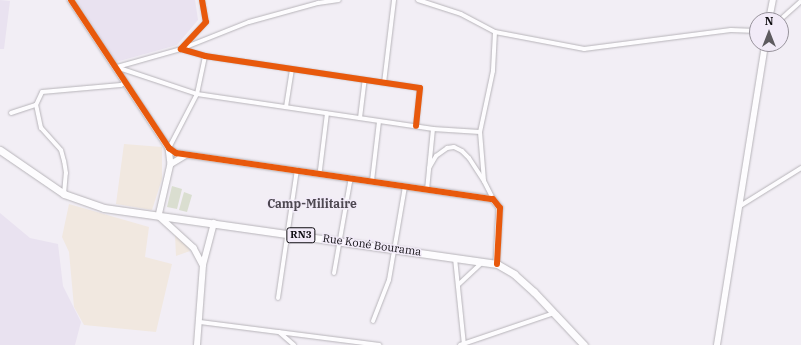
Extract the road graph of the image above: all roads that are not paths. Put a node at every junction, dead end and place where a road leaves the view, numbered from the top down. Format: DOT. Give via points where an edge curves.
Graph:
graph roads {
  1 [pos="71,0"];
  2 [pos="202,0"];
  3 [pos="339,0"];
  4 [pos="394,0"];
  5 [pos="418,0"];
  6 [pos="773,0"];
  7 [pos="801,1"];
  8 [pos="771,12"];
  9 [pos="789,12"];
  10 [pos="749,31"];
  11 [pos="495,32"];
  12 [pos="181,48"];
  13 [pos="764,52"];
  14 [pos="206,56"];
  15 [pos="116,67"];
  16 [pos="292,69"];
  17 [pos="365,80"];
  18 [pos="126,82"];
  19 [pos="384,83"];
  20 [pos="197,94"];
  21 [pos="36,106"];
  22 [pos="286,107"];
  23 [pos="11,113"];
  24 [pos="327,113"];
  25 [pos="360,118"];
  26 [pos="380,121"];
  27 [pos="416,126"];
  28 [pos="433,128"];
  29 [pos="480,132"];
  30 [pos="169,148"];
  31 [pos="0,150"];
  32 [pos="188,155"];
  33 [pos="171,164"];
  34 [pos="429,168"];
  35 [pos="801,168"];
  36 [pos="297,169"];
  37 [pos="320,170"];
  38 [pos="351,177"];
  39 [pos="372,180"];
  40 [pos="484,182"];
  41 [pos="405,186"];
  42 [pos="427,190"];
  43 [pos="64,194"];
  44 [pos="493,199"];
  45 [pos="740,206"];
  46 [pos="160,216"];
  47 [pos="214,223"];
  48 [pos="288,233"];
  49 [pos="340,240"];
  50 [pos="394,248"];
  51 [pos="206,252"];
  52 [pos="199,255"];
  53 [pos="455,257"];
  54 [pos="484,261"];
  55 [pos="497,264"];
  56 [pos="203,265"];
  57 [pos="334,272"];
  58 [pos="458,285"];
  59 [pos="278,298"];
  60 [pos="554,313"];
  61 [pos="373,321"];
  62 [pos="200,322"];
  63 [pos="278,332"];
  64 [pos="462,344"];
  65 [pos="197,345"];
  66 [pos="294,345"];
  67 [pos="380,345"];
  68 [pos="584,345"];
  69 [pos="717,345"];
  1 -- 15 [label="street"];
  2 -- 12 [label="street" via="206,22"];
  3 -- 12 [label="street" via="318,3 249,22"];
  4 -- 19 [label="street"];
  5 -- 11 [label="street" via="461,14"];
  6 -- 8 [label="street"];
  7 -- 9 [label="street"];
  10 -- 11 [label="street" via="731,30 584,49"];
  11 -- 29 [label="street" via="493,71"];
  12 -- 14 [label="street"];
  12 -- 15 [label="street"];
  13 -- 45 [label="street"];
  14 -- 16 [label="street"];
  14 -- 20 [label="street"];
  15 -- 18 [label="street"];
  15 -- 20 [label="street"];
  16 -- 17 [label="street"];
  16 -- 22 [label="street"];
  17 -- 19 [label="street"];
  17 -- 25 [label="street"];
  18 -- 21 [label="street" via="121,85 42,92"];
  18 -- 30 [label="street"];
  19 -- 27 [label="street" via="420,88"];
  20 -- 22 [label="street"];
  20 -- 30 [label="street"];
  21 -- 23 [label="street"];
  21 -- 43 [label="street" via="41,128 61,150 66,173"];
  22 -- 24 [label="street"];
  24 -- 25 [label="street"];
  24 -- 37 [label="street"];
  25 -- 26 [label="street"];
  26 -- 27 [label="street"];
  26 -- 39 [label="street"];
  27 -- 28 [label="street"];
  28 -- 29 [label="street"];
  28 -- 34 [label="street"];
  29 -- 40 [label="street"];
  30 -- 32 [label="street" via="176,153"];
  30 -- 33 [label="street"];
  31 -- 43 [label="highway, Rue Koné Bourama / RN3"];
  32 -- 33 [label="street"];
  32 -- 36 [label="street"];
  33 -- 46 [label="street"];
  34 -- 40 [label="street" via="436,156 447,148 454,147 469,158"];
  34 -- 42 [label="street"];
  35 -- 45 [label="street"];
  36 -- 38 [label="street"];
  36 -- 48 [label="street"];
  38 -- 39 [label="street"];
  38 -- 49 [label="street"];
  39 -- 41 [label="street"];
  40 -- 44 [label="street"];
  41 -- 42 [label="street"];
  41 -- 50 [label="street"];
  42 -- 44 [label="street"];
  43 -- 46 [label="highway, Rue Koné Bourama / RN3" via="104,208"];
  44 -- 55 [label="street" via="500,208"];
  45 -- 69 [label="street"];
  46 -- 47 [label="highway, Rue Koné Bourama / RN3"];
  46 -- 52 [label="street" via="179,232"];
  47 -- 48 [label="highway, Rue Koné Bourama / RN3"];
  47 -- 51 [label="street"];
  48 -- 49 [label="highway, Rue Koné Bourama / RN3"];
  48 -- 59 [label="street"];
  49 -- 50 [label="highway, Rue Koné Bourama / RN3"];
  49 -- 57 [label="street"];
  50 -- 53 [label="highway, Rue Koné Bourama / RN3"];
  50 -- 61 [label="street" via="388,280"];
  51 -- 52 [label="street"];
  51 -- 56 [label="street"];
  52 -- 56 [label="street"];
  53 -- 54 [label="highway, Rue Koné Bourama / RN3"];
  53 -- 58 [label="street"];
  54 -- 55 [label="highway, Rue Koné Bourama / RN3"];
  54 -- 58 [label="street"];
  55 -- 60 [label="highway, Rue Koné Bourama / RN3" via="514,274"];
  56 -- 62 [label="street"];
  58 -- 64 [label="street"];
  60 -- 64 [label="street"];
  60 -- 68 [label="highway, Rue Koné Bourama / RN3"];
  62 -- 63 [label="street"];
  62 -- 65 [label="street"];
  63 -- 66 [label="street"];
  63 -- 67 [label="street"];
}
